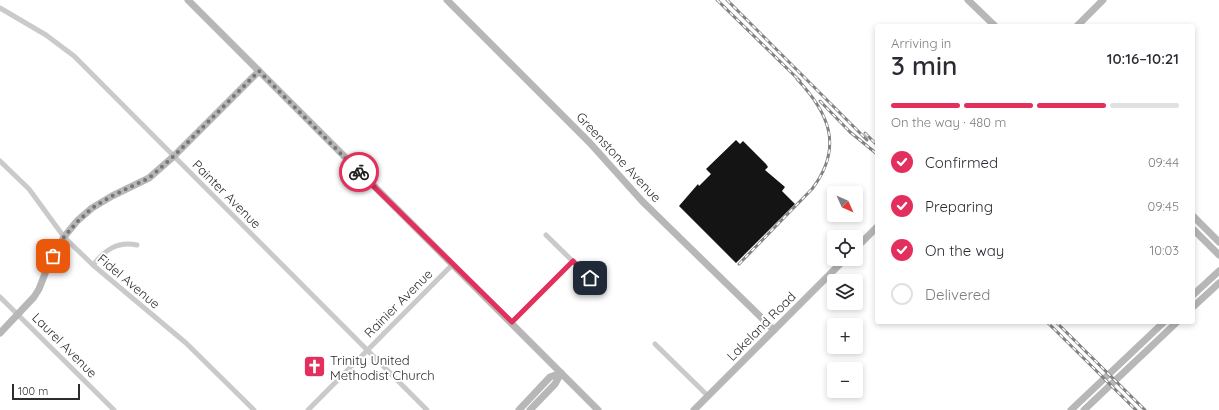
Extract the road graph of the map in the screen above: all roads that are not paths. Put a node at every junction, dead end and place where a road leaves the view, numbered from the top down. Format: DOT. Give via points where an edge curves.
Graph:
graph roads {
  1 [pos="188,0"];
  2 [pos="447,0"];
  3 [pos="968,0"];
  4 [pos="1103,0"];
  5 [pos="0,8"];
  6 [pos="992,24"];
  7 [pos="1079,24"];
  8 [pos="259,71"];
  9 [pos="174,156"];
  10 [pos="0,161"];
  11 [pos="1195,218"];
  12 [pos="875,229"];
  13 [pos="1195,231"];
  14 [pos="546,235"];
  15 [pos="64,237"];
  16 [pos="863,241"];
  17 [pos="1219,242"];
  18 [pos="137,245"];
  19 [pos="1219,255"];
  20 [pos="573,261"];
  21 [pos="453,264"];
  22 [pos="93,265"];
  23 [pos="838,266"];
  24 [pos="1219,271"];
  25 [pos="1219,283"];
  26 [pos="600,288"];
  27 [pos="1195,293"];
  28 [pos="0,297"];
  29 [pos="1195,305"];
  30 [pos="19,314"];
  31 [pos="512,322"];
  32 [pos="1162,324"];
  33 [pos="1175,324"];
  34 [pos="774,330"];
  35 [pos="0,333"];
  36 [pos="655,344"];
  37 [pos="367,349"];
  38 [pos="561,373"];
  39 [pos="708,396"];
  40 [pos="114,410"];
  41 [pos="254,410"];
  42 [pos="308,410"];
  43 [pos="427,410"];
  44 [pos="519,410"];
  45 [pos="530,410"];
  46 [pos="598,410"];
  47 [pos="694,410"];
  48 [pos="1071,410"];
  49 [pos="1084,410"];
  1 -- 8 [label="main road"];
  2 -- 34 [label="main road, Greenstone Avenue" via="590,143 642,201"];
  3 -- 6 [label="main road"];
  4 -- 7 [label="main road"];
  5 -- 9 [label="street, Painter Avenue" via="46,35 74,56"];
  8 -- 9 [label="main road"];
  8 -- 21 [label="main road"];
  9 -- 15 [label="main road" via="149,178 92,208"];
  9 -- 37 [label="street, Painter Avenue"];
  10 -- 15 [label="street, Fidel Avenue" via="30,189"];
  11 -- 17 [label="main road"];
  12 -- 16 [label="main road"];
  13 -- 19 [label="main road"];
  14 -- 20 [label="street"];
  15 -- 22 [label="street, Fidel Avenue"];
  15 -- 30 [label="main road" via="39,289"];
  18 -- 22 [label="street" via="126,243 112,248 102,254"];
  20 -- 26 [label="street"];
  20 -- 31 [label="street"];
  21 -- 31 [label="main road"];
  21 -- 37 [label="street, Rainier Avenue"];
  22 -- 41 [label="street, Fidel Avenue" via="186,343"];
  23 -- 34 [label="main road, Lakeland Road"];
  24 -- 27 [label="main road"];
  25 -- 29 [label="main road"];
  28 -- 30 [label="street, Laurel Avenue"];
  30 -- 35 [label="main road"];
  30 -- 40 [label="street, Laurel Avenue"];
  31 -- 38 [label="main road"];
  32 -- 48 [label="main road"];
  33 -- 49 [label="main road"];
  34 -- 39 [label="main road, Lakeland Road"];
  36 -- 39 [label="street"];
  37 -- 42 [label="street, Rainier Avenue"];
  37 -- 43 [label="street, Painter Avenue"];
  38 -- 44 [label="main road" via="550,377"];
  38 -- 45 [label="main road" via="555,384"];
  38 -- 46 [label="main road"];
  39 -- 47 [label="main road, Lakeland Road"];
}
